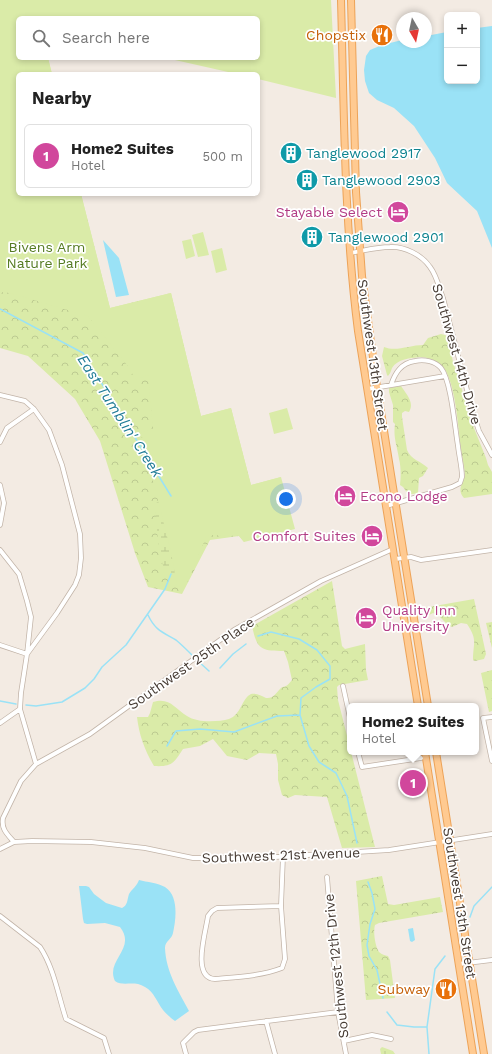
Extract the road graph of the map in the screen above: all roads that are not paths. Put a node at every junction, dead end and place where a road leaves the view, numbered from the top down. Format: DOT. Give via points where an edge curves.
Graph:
graph roads {
  1 [pos="341,0"];
  2 [pos="351,0"];
  3 [pos="355,117"];
  4 [pos="344,118"];
  5 [pos="360,252"];
  6 [pos="350,253"];
  7 [pos="446,376"];
  8 [pos="391,385"];
  9 [pos="377,387"];
  10 [pos="368,389"];
  11 [pos="0,395"];
  12 [pos="34,409"];
  13 [pos="0,442"];
  14 [pos="492,455"];
  15 [pos="0,485"];
  16 [pos="396,503"];
  17 [pos="386,506"];
  18 [pos="0,525"];
  19 [pos="393,549"];
  20 [pos="0,550"];
  21 [pos="492,550"];
  22 [pos="405,558"];
  23 [pos="394,559"];
  24 [pos="0,645"];
  25 [pos="27,654"];
  26 [pos="420,656"];
  27 [pos="410,658"];
  28 [pos="343,686"];
  29 [pos="418,703"];
  30 [pos="428,703"];
  31 [pos="347,704"];
  32 [pos="20,709"];
  33 [pos="492,717"];
  34 [pos="0,723"];
  35 [pos="359,755"];
  36 [pos="436,755"];
  37 [pos="424,756"];
  38 [pos="492,761"];
  39 [pos="36,764"];
  40 [pos="492,834"];
  41 [pos="450,840"];
  42 [pos="14,842"];
  43 [pos="440,842"];
  44 [pos="0,849"];
  45 [pos="283,856"];
  46 [pos="327,877"];
  47 [pos="281,906"];
  48 [pos="0,916"];
  49 [pos="492,960"];
  50 [pos="469,962"];
  51 [pos="459,964"];
  52 [pos="338,1012"];
  53 [pos="266,1021"];
  54 [pos="391,1039"];
  55 [pos="344,1041"];
  56 [pos="109,1054"];
  57 [pos="186,1054"];
  58 [pos="275,1054"];
  59 [pos="346,1054"];
  60 [pos="474,1054"];
  61 [pos="484,1054"];
  1 -- 4 [label="main road, Southwest 13th Street"];
  2 -- 3 [label="main road, Southwest 13th Street"];
  3 -- 4 [label="street"];
  3 -- 5 [label="main road, Southwest 13th Street"];
  4 -- 6 [label="main road, Southwest 13th Street"];
  5 -- 6 [label="street, Southwest 14th Drive"];
  5 -- 9 [label="main road, Southwest 13th Street"];
  5 -- 14 [label="street, Southwest 14th Drive" via="390,246 401,248 422,258 430,266 443,298 473,413"];
  6 -- 10 [label="main road, Southwest 13th Street"];
  7 -- 8 [label="street"];
  7 -- 8 [label="street" via="440,367 429,361 411,361 395,374"];
  7 -- 16 [label="street" via="462,480 447,489"];
  8 -- 9 [label="street"];
  9 -- 10 [label="street"];
  9 -- 16 [label="main road, Southwest 13th Street"];
  10 -- 17 [label="main road, Southwest 13th Street"];
  11 -- 12 [label="street" via="25,401"];
  12 -- 13 [label="street" via="7,428"];
  12 -- 25 [label="street" via="49,430 62,465 80,534 82,558 75,585 54,619"];
  15 -- 18 [label="street" via="4,503"];
  16 -- 17 [label="street"];
  16 -- 22 [label="main road, Southwest 13th Street"];
  17 -- 19 [label="main road, Southwest 13th Street"];
  19 -- 23 [label="main road, Southwest 13th Street"];
  19 -- 39 [label="street, Southwest 25th Place" via="321,581 234,630 90,734"];
  20 -- 25 [label="street" via="19,574 27,601 31,617"];
  21 -- 22 [label="street" via="421,560"];
  22 -- 23 [label="street"];
  22 -- 26 [label="main road, Southwest 13th Street"];
  23 -- 27 [label="main road, Southwest 13th Street"];
  24 -- 25 [label="street"];
  25 -- 32 [label="street" via="20,693"];
  26 -- 27 [label="main road"];
  26 -- 30 [label="main road, Southwest 13th Street"];
  27 -- 29 [label="main road, Southwest 13th Street"];
  28 -- 31 [label="street"];
  32 -- 34 [label="street"];
  32 -- 39 [label="street"];
  33 -- 38 [label="street" via="483,718"];
  35 -- 37 [label="street" via="362,768"];
  36 -- 41 [label="main road, Southwest 13th Street"];
  37 -- 43 [label="main road, Southwest 13th Street"];
  39 -- 42 [label="street, Southwest 25th Place" via="21,781 3,818 5,832"];
  40 -- 41 [label="street, Southwest 21st Avenue"];
  41 -- 43 [label="street, Southwest 21st Avenue"];
  41 -- 50 [label="main road, Southwest 13th Street"];
  42 -- 44 [label="street, Southwest 21st Avenue"];
  42 -- 45 [label="street, Southwest 21st Avenue" via="91,842 145,848 194,858"];
  43 -- 45 [label="street, Southwest 21st Avenue" via="378,851"];
  43 -- 51 [label="main road, Southwest 13th Street"];
  45 -- 47 [label="street"];
  46 -- 52 [label="street, Southwest 12th Drive"];
  47 -- 47 [label="street" via="217,908 212,912 208,916 201,964 206,977 215,979 243,976 282,968 285,959"];
  48 -- 56 [label="street" via="40,947 52,972 66,1019 104,1038"];
  49 -- 50 [label="street"];
  50 -- 51 [label="street"];
  50 -- 61 [label="main road, Southwest 13th Street"];
  51 -- 60 [label="main road, Southwest 13th Street"];
  52 -- 53 [label="street"];
  52 -- 55 [label="street, Southwest 12th Drive"];
  53 -- 57 [label="street" via="198,1030 183,1043"];
  53 -- 58 [label="street"];
  54 -- 55 [label="street" via="372,1035"];
  55 -- 59 [label="street, Southwest 12th Drive"];
}
